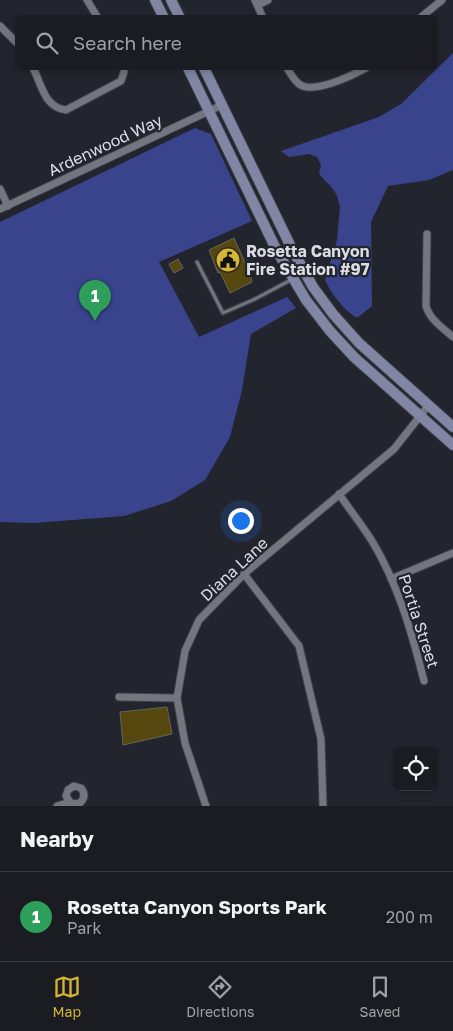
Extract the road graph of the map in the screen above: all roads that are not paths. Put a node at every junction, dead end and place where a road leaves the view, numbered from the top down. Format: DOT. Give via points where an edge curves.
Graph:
graph roads {
  1 [pos="87,0"];
  2 [pos="155,0"];
  3 [pos="171,0"];
  4 [pos="268,0"];
  5 [pos="442,0"];
  6 [pos="256,2"];
  7 [pos="96,15"];
  8 [pos="162,15"];
  9 [pos="178,15"];
  10 [pos="262,15"];
  11 [pos="424,15"];
  12 [pos="0,26"];
  13 [pos="15,41"];
  14 [pos="34,70"];
  15 [pos="124,70"];
  16 [pos="189,70"];
  17 [pos="205,70"];
  18 [pos="289,70"];
  19 [pos="361,70"];
  20 [pos="222,105"];
  21 [pos="209,111"];
  22 [pos="0,189"];
  23 [pos="8,206"];
  24 [pos="0,209"];
  25 [pos="427,234"];
  26 [pos="197,262"];
  27 [pos="305,272"];
  28 [pos="293,279"];
  29 [pos="453,337"];
  30 [pos="428,406"];
  31 [pos="419,416"];
  32 [pos="453,427"];
  33 [pos="453,445"];
  34 [pos="339,494"];
  35 [pos="453,553"];
  36 [pos="244,574"];
  37 [pos="391,578"];
  38 [pos="424,681"];
  39 [pos="119,697"];
  40 [pos="177,698"];
  41 [pos="70,802"];
  42 [pos="57,806"];
  43 [pos="206,806"];
  44 [pos="323,806"];
  1 -- 7 [label="street"];
  2 -- 8 [label="street"];
  3 -- 9 [label="street"];
  4 -- 6 [label="street"];
  5 -- 11 [label="street"];
  6 -- 10 [label="street"];
  12 -- 13 [label="street"];
  14 -- 15 [label="street" via="48,100 56,108 66,110 121,82"];
  16 -- 21 [label="street"];
  17 -- 20 [label="street"];
  18 -- 19 [label="street" via="299,83 309,87"];
  20 -- 21 [label="street, Ardenwood Way"];
  20 -- 27 [label="street"];
  21 -- 23 [label="street, Ardenwood Way"];
  21 -- 28 [label="street"];
  22 -- 23 [label="street"];
  23 -- 24 [label="street, Ardenwood Way"];
  25 -- 29 [label="street" via="426,306 432,318"];
  26 -- 28 [label="lane" via="223,313"];
  27 -- 28 [label="lane"];
  27 -- 30 [label="street" via="333,314 359,343"];
  28 -- 31 [label="street" via="319,317 354,357"];
  30 -- 31 [label="street, Diana Lane"];
  30 -- 32 [label="street"];
  31 -- 33 [label="street"];
  31 -- 34 [label="street, Diana Lane" via="394,448"];
  34 -- 36 [label="street, Diana Lane"];
  34 -- 37 [label="street, Portia Street" via="372,541"];
  35 -- 37 [label="street"];
  36 -- 40 [label="street, Diana Lane" via="199,620 185,651"];
  36 -- 44 [label="street" via="299,646 321,739"];
  37 -- 38 [label="street, Portia Street" via="403,606"];
  39 -- 40 [label="street"];
  40 -- 43 [label="street, Diana Lane" via="184,743"];
  41 -- 42 [label="street"];
}
